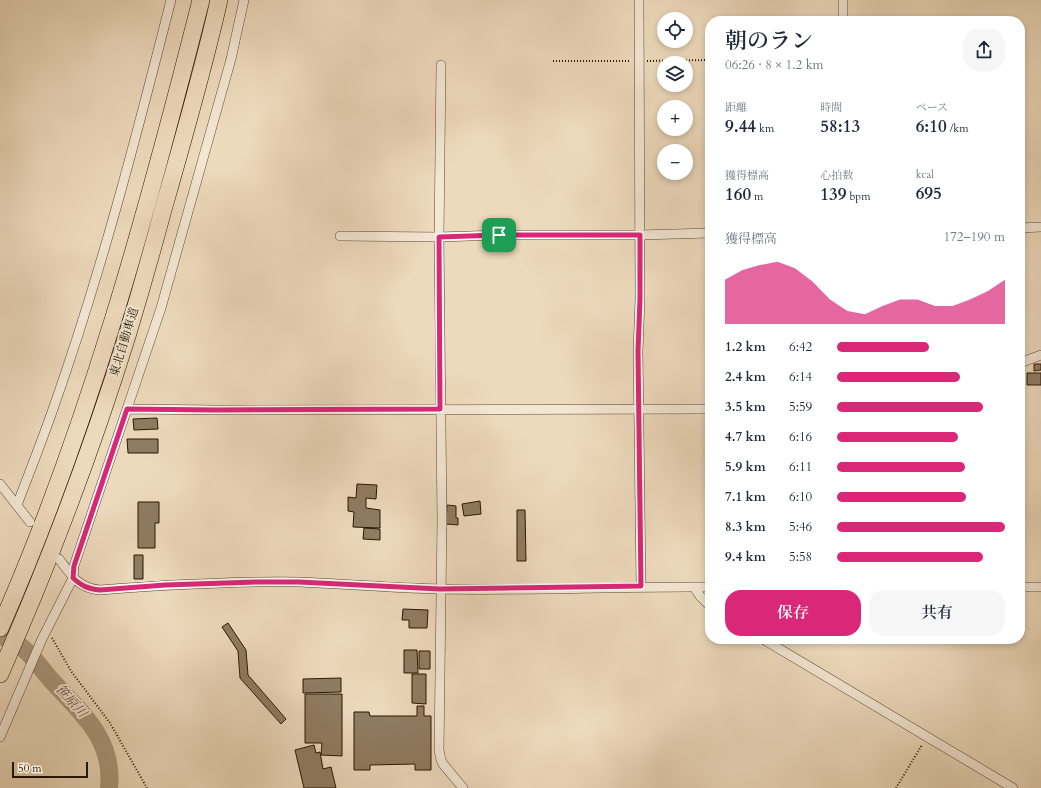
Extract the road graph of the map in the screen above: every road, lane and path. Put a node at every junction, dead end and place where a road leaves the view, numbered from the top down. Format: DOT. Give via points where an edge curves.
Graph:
graph roads {
  1 [pos="171,0"];
  2 [pos="201,0"];
  3 [pos="219,0"];
  4 [pos="244,0"];
  5 [pos="639,0"];
  6 [pos="843,0"];
  7 [pos="843,16"];
  8 [pos="441,65"];
  9 [pos="1041,227"];
  10 [pos="1025,228"];
  11 [pos="705,233"];
  12 [pos="640,235"];
  13 [pos="340,236"];
  14 [pos="439,237"];
  15 [pos="1041,355"];
  16 [pos="1025,361"];
  17 [pos="127,409"];
  18 [pos="440,409"];
  19 [pos="638,410"];
  20 [pos="705,410"];
  21 [pos="0,484"];
  22 [pos="17,505"];
  23 [pos="30,522"];
  24 [pos="59,559"];
  25 [pos="73,578"];
  26 [pos="641,586"];
  27 [pos="694,587"];
  28 [pos="705,587"];
  29 [pos="1025,587"];
  30 [pos="1041,587"];
  31 [pos="440,589"];
  32 [pos="705,601"];
  33 [pos="0,628"];
  34 [pos="44,635"];
  35 [pos="771,644"];
  36 [pos="0,674"];
  37 [pos="0,737"];
  38 [pos="927,737"];
  39 [pos="147,788"];
  40 [pos="463,788"];
  41 [pos="896,788"];
  42 [pos="1012,788"];
  1 -- 22 [label="street" via="92,290 53,411"];
  2 -- 33 [label="highway, 東北自動車道" via="159,163 110,331 63,471"];
  3 -- 36 [label="highway, 東北自動車道" via="180,153 128,334 80,473 28,611"];
  4 -- 17 [label="street" via="231,59 182,236"];
  5 -- 12 [label="street"];
  6 -- 7 [label="street"];
  8 -- 14 [label="street"];
  9 -- 10 [label="street"];
  11 -- 12 [label="street"];
  12 -- 14 [label="street"];
  12 -- 19 [label="street"];
  13 -- 14 [label="street"];
  14 -- 18 [label="street"];
  15 -- 16 [label="street"];
  17 -- 18 [label="street"];
  17 -- 25 [label="street" via="74,566"];
  18 -- 19 [label="street"];
  18 -- 31 [label="street"];
  19 -- 20 [label="street"];
  19 -- 26 [label="street"];
  21 -- 22 [label="street"];
  22 -- 23 [label="street"];
  24 -- 25 [label="street"];
  25 -- 31 [label="street" via="83,587 100,590 256,582"];
  25 -- 34 [label="street"];
  26 -- 27 [label="street"];
  26 -- 31 [label="street"];
  27 -- 28 [label="street"];
  27 -- 32 [label="street"];
  29 -- 30 [label="street"];
  31 -- 40 [label="street" via="440,755 446,768"];
  34 -- 37 [label="street"];
  34 -- 39 [label="path" via="50,635 71,671 110,723"];
  35 -- 38 [label="street"];
  38 -- 41 [label="path"];
  38 -- 42 [label="street"];
}
